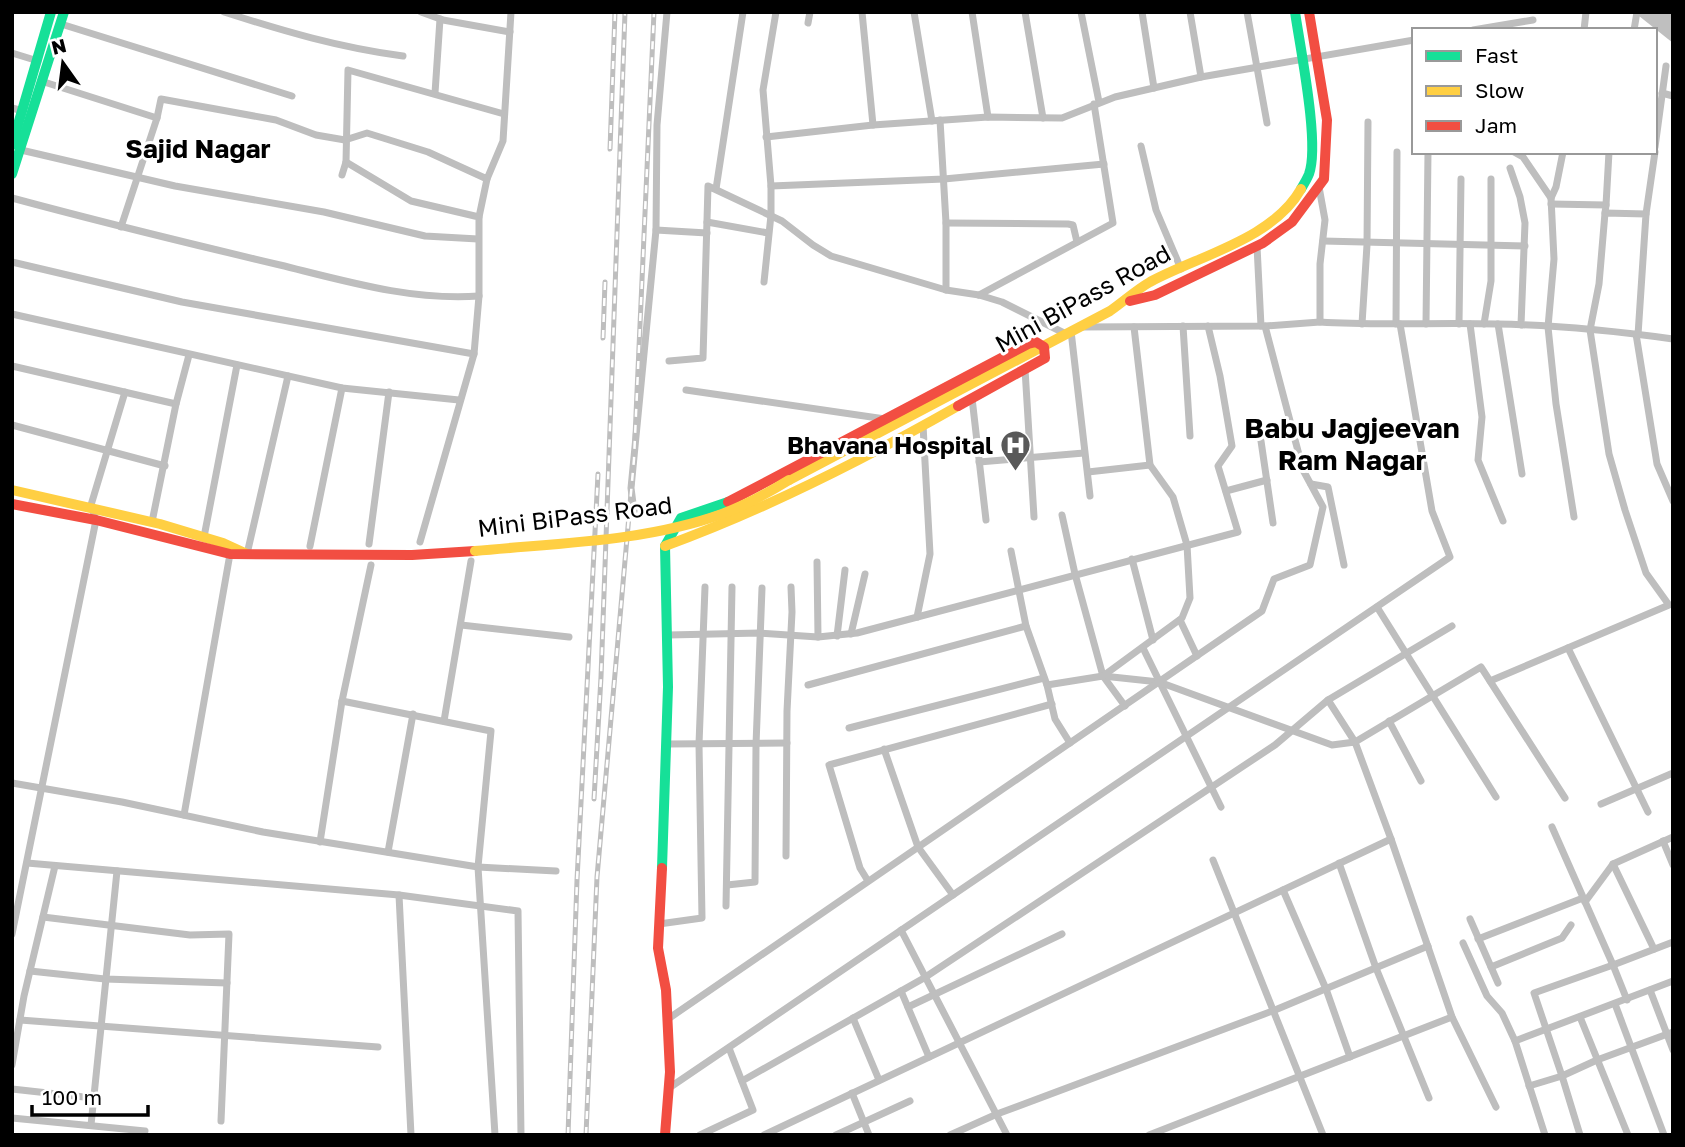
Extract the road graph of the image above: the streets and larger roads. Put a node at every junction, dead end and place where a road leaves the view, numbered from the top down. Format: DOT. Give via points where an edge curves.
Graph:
graph roads {
  1 [pos="51,12"];
  2 [pos="224,12"];
  3 [pos="421,12"];
  4 [pos="511,12"];
  5 [pos="667,12"];
  6 [pos="743,12"];
  7 [pos="776,12"];
  8 [pos="810,12"];
  9 [pos="862,12"];
  10 [pos="914,12"];
  11 [pos="972,12"];
  12 [pos="1025,12"];
  13 [pos="1082,12"];
  14 [pos="1142,12"];
  15 [pos="1190,12"];
  16 [pos="1247,12"];
  17 [pos="1294,12"];
  18 [pos="1309,12"];
  19 [pos="62,18"];
  20 [pos="440,19"];
  21 [pos="1533,20"];
  22 [pos="808,23"];
  23 [pos="1485,28"];
  24 [pos="510,32"];
  25 [pos="1412,40"];
  26 [pos="12,53"];
  27 [pos="403,56"];
  28 [pos="1317,57"];
  29 [pos="1303,60"];
  30 [pos="38,61"];
  31 [pos="1666,66"];
  32 [pos="1256,69"];
  33 [pos="1201,77"];
  34 [pos="41,80"];
  35 [pos="1154,88"];
  36 [pos="435,93"];
  37 [pos="1662,93"];
  38 [pos="292,96"];
  39 [pos="1673,96"];
  40 [pos="1097,103"];
  41 [pos="18,109"];
  42 [pos="504,114"];
  43 [pos="988,117"];
  44 [pos="157,118"];
  45 [pos="1043,118"];
  46 [pos="936,120"];
  47 [pos="1368,122"];
  48 [pos="1267,123"];
  49 [pos="873,125"];
  50 [pos="1657,134"];
  51 [pos="766,137"];
  52 [pos="345,140"];
  53 [pos="1141,146"];
  54 [pos="16,148"];
  55 [pos="1397,152"];
  56 [pos="1428,154"];
  57 [pos="1518,154"];
  58 [pos="1563,154"];
  59 [pos="1609,154"];
  60 [pos="1654,154"];
  61 [pos="346,162"];
  62 [pos="1104,164"];
  63 [pos="1510,168"];
  64 [pos="12,174"];
  65 [pos="342,175"];
  66 [pos="137,177"];
  67 [pos="487,179"];
  68 [pos="944,179"];
  69 [pos="1461,179"];
  70 [pos="1490,179"];
  71 [pos="771,186"];
  72 [pos="1319,187"];
  73 [pos="716,190"];
  74 [pos="12,198"];
  75 [pos="1551,201"];
  76 [pos="1606,209"];
  77 [pos="1647,214"];
  78 [pos="771,215"];
  79 [pos="479,217"];
  80 [pos="707,222"];
  81 [pos="946,223"];
  82 [pos="121,227"];
  83 [pos="656,230"];
  84 [pos="706,233"];
  85 [pos="768,233"];
  86 [pos="478,239"];
  87 [pos="1323,241"];
  88 [pos="1077,242"];
  89 [pos="1367,243"];
  90 [pos="1427,243"];
  91 [pos="1397,244"];
  92 [pos="1460,244"];
  93 [pos="1257,246"];
  94 [pos="1491,246"];
  95 [pos="1525,246"];
  96 [pos="12,262"];
  97 [pos="1181,269"];
  98 [pos="764,282"];
  99 [pos="946,290"];
  100 [pos="979,295"];
  101 [pos="479,296"];
  102 [pos="1123,303"];
  103 [pos="12,314"];
  104 [pos="1320,322"];
  105 [pos="1362,324"];
  106 [pos="1398,324"];
  107 [pos="1426,324"];
  108 [pos="1459,324"];
  109 [pos="1470,324"];
  110 [pos="1484,324"];
  111 [pos="1498,324"];
  112 [pos="1521,325"];
  113 [pos="1183,326"];
  114 [pos="1208,326"];
  115 [pos="1263,326"];
  116 [pos="1134,327"];
  117 [pos="1548,327"];
  118 [pos="1590,330"];
  119 [pos="1072,331"];
  120 [pos="1637,334"];
  121 [pos="1673,339"];
  122 [pos="1044,347"];
  123 [pos="474,354"];
  124 [pos="189,355"];
  125 [pos="669,361"];
  126 [pos="237,365"];
  127 [pos="12,366"];
  128 [pos="1025,369"];
  129 [pos="288,376"];
  130 [pos="342,388"];
  131 [pos="686,390"];
  132 [pos="125,392"];
  133 [pos="389,393"];
  134 [pos="972,398"];
  135 [pos="459,400"];
  136 [pos="176,404"];
  137 [pos="885,419"];
  138 [pos="12,425"];
  139 [pos="923,425"];
  140 [pos="1190,436"];
  141 [pos="1261,441"];
  142 [pos="106,450"];
  143 [pos="1084,453"];
  144 [pos="1031,458"];
  145 [pos="979,462"];
  146 [pos="1150,465"];
  147 [pos="165,466"];
  148 [pos="1088,472"];
  149 [pos="1522,474"];
  150 [pos="1267,480"];
  151 [pos="1311,484"];
  152 [pos="12,490"];
  153 [pos="1226,491"];
  154 [pos="1090,496"];
  155 [pos="1673,501"];
  156 [pos="12,504"];
  157 [pos="91,505"];
  158 [pos="634,511"];
  159 [pos="1062,515"];
  160 [pos="1034,517"];
  161 [pos="1574,517"];
  162 [pos="96,520"];
  163 [pos="986,520"];
  164 [pos="1503,521"];
  165 [pos="152,522"];
  166 [pos="1273,523"];
  167 [pos="204,537"];
  168 [pos="420,542"];
  169 [pos="369,544"];
  170 [pos="1187,545"];
  171 [pos="310,546"];
  172 [pos="665,547"];
  173 [pos="1011,551"];
  174 [pos="230,554"];
  175 [pos="247,554"];
  176 [pos="1132,559"];
  177 [pos="471,561"];
  178 [pos="817,562"];
  179 [pos="371,565"];
  180 [pos="1344,565"];
  181 [pos="845,570"];
  182 [pos="865,574"];
  183 [pos="1075,574"];
  184 [pos="705,587"];
  185 [pos="732,587"];
  186 [pos="791,587"];
  187 [pos="762,588"];
  188 [pos="1018,590"];
  189 [pos="1377,607"];
  190 [pos="917,617"];
  191 [pos="1180,620"];
  192 [pos="461,625"];
  193 [pos="1026,626"];
  194 [pos="1452,626"];
  195 [pos="760,633"];
  196 [pos="731,634"];
  197 [pos="851,634"];
  198 [pos="668,635"];
  199 [pos="704,635"];
  200 [pos="791,636"];
  201 [pos="837,636"];
  202 [pos="818,637"];
  203 [pos="569,638"];
  204 [pos="1153,640"];
  205 [pos="1143,648"];
  206 [pos="1568,648"];
  207 [pos="1406,653"];
  208 [pos="1197,656"];
  209 [pos="1103,676"];
  210 [pos="1045,681"];
  211 [pos="1490,681"];
  212 [pos="1159,682"];
  213 [pos="808,685"];
  214 [pos="1432,695"];
  215 [pos="1328,700"];
  216 [pos="342,701"];
  217 [pos="1052,704"];
  218 [pos="1125,706"];
  219 [pos="1228,708"];
  220 [pos="414,714"];
  221 [pos="444,721"];
  222 [pos="1390,721"];
  223 [pos="849,728"];
  224 [pos="1293,729"];
  225 [pos="1187,736"];
  226 [pos="1355,742"];
  227 [pos="787,743"];
  228 [pos="1070,743"];
  229 [pos="667,744"];
  230 [pos="699,744"];
  231 [pos="729,744"];
  232 [pos="756,744"];
  233 [pos="884,750"];
  234 [pos="1673,773"];
  235 [pos="1421,781"];
  236 [pos="12,783"];
  237 [pos="1211,787"];
  238 [pos="43,789"];
  239 [pos="1637,789"];
  240 [pos="1496,797"];
  241 [pos="1565,798"];
  242 [pos="1601,804"];
  243 [pos="1221,807"];
  244 [pos="1648,813"];
  245 [pos="184,815"];
  246 [pos="1552,827"];
  247 [pos="1673,837"];
  248 [pos="1391,839"];
  249 [pos="1662,841"];
  250 [pos="320,842"];
  251 [pos="918,848"];
  252 [pos="388,852"];
  253 [pos="786,856"];
  254 [pos="1213,860"];
  255 [pos="27,863"];
  256 [pos="1339,863"];
  257 [pos="1613,864"];
  258 [pos="1673,865"];
  259 [pos="55,866"];
  260 [pos="478,867"];
  261 [pos="117,871"];
  262 [pos="556,871"];
  263 [pos="869,881"];
  264 [pos="727,884"];
  265 [pos="1283,890"];
  266 [pos="399,895"];
  267 [pos="953,895"];
  268 [pos="1584,900"];
  269 [pos="726,906"];
  270 [pos="480,907"];
  271 [pos="1235,912"];
  272 [pos="43,917"];
  273 [pos="1470,919"];
  274 [pos="110,925"];
  275 [pos="659,925"];
  276 [pos="1571,925"];
  277 [pos="901,930"];
  278 [pos="12,934"];
  279 [pos="1062,934"];
  280 [pos="1478,939"];
  281 [pos="1673,942"];
  282 [pos="1463,943"];
  283 [pos="1428,946"];
  284 [pos="1654,949"];
  285 [pos="1613,965"];
  286 [pos="1491,967"];
  287 [pos="1376,968"];
  288 [pos="30,971"];
  289 [pos="105,978"];
  290 [pos="924,978"];
  291 [pos="1673,981"];
  292 [pos="227,983"];
  293 [pos="1498,983"];
  294 [pos="1326,989"];
  295 [pos="1650,990"];
  296 [pos="901,991"];
  297 [pos="933,994"];
  298 [pos="1627,999"];
  299 [pos="1615,1004"];
  300 [pos="908,1007"];
  301 [pos="1275,1010"];
  302 [pos="1452,1017"];
  303 [pos="1580,1017"];
  304 [pos="853,1018"];
  305 [pos="668,1019"];
  306 [pos="20,1020"];
  307 [pos="100,1027"];
  308 [pos="1547,1030"];
  309 [pos="1670,1033"];
  310 [pos="1403,1036"];
  311 [pos="224,1037"];
  312 [pos="1516,1041"];
  313 [pos="961,1042"];
  314 [pos="378,1047"];
  315 [pos="1632,1047"];
  316 [pos="729,1048"];
  317 [pos="1673,1050"];
  318 [pos="1350,1056"];
  319 [pos="929,1057"];
  320 [pos="1597,1060"];
  321 [pos="12,1065"];
  322 [pos="1301,1075"];
  323 [pos="1562,1076"];
  324 [pos="879,1080"];
  325 [pos="742,1081"];
  326 [pos="1529,1086"];
  327 [pos="669,1088"];
  328 [pos="12,1089"];
  329 [pos="852,1093"];
  330 [pos="93,1097"];
  331 [pos="1429,1098"];
  332 [pos="910,1101"];
  333 [pos="1496,1107"];
  334 [pos="997,1114"];
  335 [pos="12,1118"];
  336 [pos="221,1121"];
  337 [pos="864,1122"];
  338 [pos="90,1125"];
  339 [pos="145,1130"];
  340 [pos="776,1132"];
  341 [pos="411,1135"];
  342 [pos="495,1135"];
  343 [pos="522,1135"];
  344 [pos="665,1135"];
  345 [pos="700,1135"];
  346 [pos="764,1135"];
  347 [pos="836,1135"];
  348 [pos="869,1135"];
  349 [pos="950,1135"];
  350 [pos="1007,1135"];
  351 [pos="1149,1135"];
  352 [pos="1323,1135"];
  353 [pos="1545,1135"];
  354 [pos="1580,1135"];
  355 [pos="1628,1135"];
  356 [pos="1664,1135"];
  1 -- 30 [label="street"];
  2 -- 27 [label="street" via="361,51"];
  3 -- 20 [label="street"];
  4 -- 24 [label="street"];
  5 -- 83 [label="street" via="657,125"];
  6 -- 73 [label="street"];
  7 -- 51 [label="street" via="764,90"];
  8 -- 22 [label="street"];
  9 -- 49 [label="street"];
  10 -- 46 [label="street"];
  11 -- 43 [label="street"];
  12 -- 45 [label="street"];
  13 -- 40 [label="street"];
  14 -- 35 [label="street"];
  15 -- 33 [label="street"];
  16 -- 32 [label="street"];
  17 -- 29 [label="street, Mini BiPass Road"];
  18 -- 28 [label="street"];
  19 -- 34 [label="street"];
  19 -- 38 [label="street"];
  20 -- 24 [label="street"];
  20 -- 36 [label="street"];
  21 -- 23 [label="street"];
  24 -- 42 [label="street"];
  25 -- 28 [label="street"];
  26 -- 30 [label="street"];
  28 -- 29 [label="street"];
  28 -- 72 [label="street" via="1327,120 1324,179"];
  29 -- 32 [label="street"];
  29 -- 97 [label="street, Mini BiPass Road" via="1312,145 1310,173 1294,202 1254,234"];
  30 -- 41 [label="street"];
  31 -- 37 [label="street"];
  32 -- 33 [label="street"];
  32 -- 48 [label="street"];
  33 -- 35 [label="street"];
  34 -- 44 [label="street"];
  34 -- 54 [label="street"];
  35 -- 40 [label="street"];
  36 -- 42 [label="street"];
  36 -- 52 [label="street" via="348,70"];
  37 -- 39 [label="street"];
  37 -- 50 [label="street"];
  40 -- 45 [label="street" via="1062,118"];
  40 -- 62 [label="street"];
  41 -- 54 [label="street"];
  42 -- 67 [label="street" via="503,141"];
  43 -- 45 [label="street"];
  43 -- 46 [label="street"];
  44 -- 52 [label="street" via="161,99 276,120"];
  44 -- 66 [label="street"];
  46 -- 49 [label="street"];
  46 -- 68 [label="street"];
  47 -- 89 [label="street"];
  49 -- 51 [label="street"];
  51 -- 71 [label="street"];
  52 -- 61 [label="street"];
  52 -- 67 [label="street" via="367,133 428,152"];
  53 -- 97 [label="street" via="1156,210"];
  54 -- 64 [label="street"];
  54 -- 66 [label="street"];
  55 -- 91 [label="street"];
  56 -- 90 [label="street"];
  57 -- 75 [label="street"];
  58 -- 75 [label="street"];
  59 -- 76 [label="street"];
  60 -- 77 [label="street"];
  61 -- 65 [label="street"];
  61 -- 79 [label="street" via="411,201"];
  62 -- 68 [label="street"];
  62 -- 88 [label="street" via="1113,223"];
  63 -- 95 [label="street" via="1525,223"];
  66 -- 82 [label="street"];
  66 -- 86 [label="street" via="425,236"];
  67 -- 79 [label="street"];
  68 -- 71 [label="street"];
  68 -- 81 [label="street"];
  69 -- 92 [label="street"];
  70 -- 94 [label="street"];
  71 -- 78 [label="street"];
  72 -- 87 [label="street" via="1325,219"];
  72 -- 93 [label="street" via="1292,222"];
  73 -- 78 [label="street"];
  73 -- 80 [label="street" via="708,186"];
  74 -- 82 [label="street"];
  75 -- 76 [label="street"];
  75 -- 117 [label="street"];
  76 -- 77 [label="street"];
  76 -- 118 [label="street" via="1598,297"];
  77 -- 120 [label="street"];
  78 -- 85 [label="street"];
  78 -- 99 [label="street" via="831,256"];
  79 -- 86 [label="street"];
  80 -- 84 [label="street"];
  80 -- 85 [label="street"];
  81 -- 88 [label="street" via="1068,224 1073,225"];
  81 -- 99 [label="street"];
  82 -- 101 [label="street" via="377,288 453,298"];
  83 -- 84 [label="street"];
  83 -- 158 [label="street" via="631,488"];
  84 -- 125 [label="street" via="703,358"];
  85 -- 98 [label="street"];
  86 -- 101 [label="street"];
  87 -- 89 [label="street"];
  87 -- 104 [label="street"];
  88 -- 100 [label="street"];
  89 -- 91 [label="street"];
  89 -- 105 [label="street"];
  90 -- 91 [label="street"];
  90 -- 92 [label="street"];
  90 -- 107 [label="street"];
  91 -- 106 [label="street"];
  92 -- 94 [label="street"];
  92 -- 108 [label="street"];
  93 -- 102 [label="street" via="1155,295"];
  93 -- 115 [label="street"];
  94 -- 95 [label="street"];
  94 -- 110 [label="street"];
  95 -- 112 [label="street"];
  96 -- 123 [label="street" via="182,302"];
  97 -- 102 [label="street, Mini BiPass Road" via="1149,283"];
  99 -- 100 [label="street"];
  100 -- 119 [label="street"];
  101 -- 123 [label="street"];
  102 -- 119 [label="street, Mini BiPass Road"];
  103 -- 124 [label="street"];
  104 -- 105 [label="street"];
  104 -- 115 [label="street"];
  105 -- 106 [label="street"];
  106 -- 107 [label="street"];
  106 -- 189 [label="street" via="1432,511 1450,557"];
  107 -- 108 [label="street"];
  108 -- 109 [label="street"];
  109 -- 110 [label="street"];
  109 -- 164 [label="street" via="1482,416 1478,460"];
  110 -- 111 [label="street"];
  111 -- 112 [label="street"];
  111 -- 149 [label="street"];
  112 -- 117 [label="street"];
  113 -- 114 [label="street"];
  113 -- 116 [label="street"];
  113 -- 140 [label="street"];
  114 -- 115 [label="street"];
  114 -- 153 [label="street" via="1232,446 1218,466"];
  115 -- 151 [label="street" via="1303,470"];
  116 -- 119 [label="street"];
  116 -- 146 [label="street"];
  117 -- 118 [label="street"];
  117 -- 161 [label="street"];
  118 -- 120 [label="street"];
  118 -- 206 [label="street" via="1611,468 1646,573 1669,605"];
  119 -- 122 [label="street, Mini BiPass Road"];
  119 -- 143 [label="street"];
  120 -- 121 [label="street"];
  120 -- 155 [label="street" via="1657,464"];
  122 -- 128 [label="street" via="1045,358"];
  122 -- 137 [label="street" via="1028,344"];
  122 -- 175 [label="street, Mini BiPass Road, bridge" via="760,497 704,520 652,532 412,555"];
  123 -- 135 [label="street"];
  124 -- 126 [label="street"];
  124 -- 136 [label="street"];
  126 -- 129 [label="street"];
  126 -- 167 [label="street"];
  127 -- 132 [label="street"];
  128 -- 134 [label="street"];
  128 -- 144 [label="street"];
  129 -- 130 [label="street"];
  129 -- 175 [label="street"];
  130 -- 133 [label="street"];
  130 -- 171 [label="street"];
  131 -- 137 [label="street"];
  132 -- 136 [label="street"];
  132 -- 142 [label="street"];
  133 -- 135 [label="street"];
  133 -- 169 [label="street"];
  134 -- 139 [label="street"];
  134 -- 145 [label="street"];
  135 -- 168 [label="street"];
  136 -- 147 [label="street"];
  137 -- 172 [label="street" via="725,503 681,518"];
  138 -- 142 [label="street"];
  139 -- 172 [label="street" via="789,496"];
  139 -- 190 [label="street" via="930,554"];
  141 -- 150 [label="street"];
  142 -- 147 [label="street"];
  142 -- 157 [label="street"];
  143 -- 144 [label="street"];
  143 -- 148 [label="street"];
  144 -- 145 [label="street"];
  144 -- 160 [label="street"];
  145 -- 163 [label="street"];
  146 -- 148 [label="street"];
  146 -- 170 [label="street" via="1173,498"];
  147 -- 165 [label="street"];
  148 -- 154 [label="street"];
  150 -- 153 [label="street"];
  150 -- 166 [label="street"];
  151 -- 180 [label="street" via="1328,486"];
  151 -- 208 [label="street" via="1323,507 1310,565 1274,579 1262,611"];
  152 -- 157 [label="street, Mini BiPass Road"];
  153 -- 170 [label="street" via="1238,532"];
  156 -- 162 [label="street"];
  157 -- 162 [label="street"];
  157 -- 165 [label="street, Mini BiPass Road"];
  159 -- 183 [label="street"];
  162 -- 174 [label="street"];
  162 -- 238 [label="street"];
  165 -- 167 [label="street, Mini BiPass Road"];
  167 -- 175 [label="street, Mini BiPass Road"];
  170 -- 176 [label="street"];
  170 -- 191 [label="street" via="1190,598"];
  172 -- 198 [label="street"];
  173 -- 188 [label="street"];
  174 -- 175 [label="street"];
  174 -- 245 [label="street"];
  176 -- 183 [label="street"];
  176 -- 204 [label="street"];
  177 -- 192 [label="street"];
  178 -- 202 [label="street"];
  179 -- 216 [label="street"];
  181 -- 201 [label="street"];
  182 -- 197 [label="street"];
  183 -- 188 [label="street"];
  183 -- 209 [label="street"];
  184 -- 199 [label="street"];
  185 -- 196 [label="street"];
  186 -- 200 [label="street"];
  187 -- 195 [label="street"];
  188 -- 190 [label="street"];
  188 -- 193 [label="street"];
  189 -- 207 [label="street"];
  189 -- 219 [label="street"];
  190 -- 197 [label="street"];
  191 -- 204 [label="street"];
  191 -- 208 [label="street"];
  192 -- 203 [label="street"];
  192 -- 221 [label="street"];
  193 -- 210 [label="street"];
  193 -- 213 [label="street"];
  194 -- 207 [label="street"];
  195 -- 196 [label="street"];
  195 -- 200 [label="street"];
  195 -- 232 [label="street"];
  196 -- 199 [label="street"];
  196 -- 231 [label="street"];
  197 -- 201 [label="street"];
  198 -- 199 [label="street"];
  198 -- 229 [label="street"];
  199 -- 230 [label="street"];
  200 -- 202 [label="street"];
  200 -- 227 [label="street"];
  201 -- 202 [label="street"];
  204 -- 205 [label="street"];
  205 -- 209 [label="street"];
  205 -- 212 [label="street"];
  206 -- 211 [label="street"];
  206 -- 239 [label="street"];
  207 -- 214 [label="street"];
  207 -- 215 [label="street"];
  208 -- 212 [label="street"];
  209 -- 210 [label="street"];
  209 -- 212 [label="street"];
  209 -- 218 [label="street"];
  210 -- 217 [label="street"];
  210 -- 223 [label="street"];
  211 -- 214 [label="street" via="1481,667"];
  211 -- 241 [label="street"];
  212 -- 218 [label="street"];
  212 -- 219 [label="street"];
  212 -- 225 [label="street"];
  214 -- 222 [label="street"];
  214 -- 240 [label="street"];
  215 -- 224 [label="street"];
  215 -- 226 [label="street"];
  216 -- 220 [label="street"];
  216 -- 250 [label="street"];
  217 -- 228 [label="street" via="1055,719"];
  217 -- 233 [label="street"];
  218 -- 228 [label="street"];
  219 -- 224 [label="street"];
  219 -- 225 [label="street"];
  220 -- 221 [label="street"];
  220 -- 252 [label="street"];
  221 -- 260 [label="street" via="491,731"];
  222 -- 226 [label="street"];
  222 -- 235 [label="street"];
  224 -- 226 [label="street" via="1332,745"];
  224 -- 237 [label="street"];
  225 -- 237 [label="street"];
  225 -- 267 [label="street"];
  226 -- 248 [label="street"];
  227 -- 232 [label="street"];
  227 -- 253 [label="street"];
  228 -- 251 [label="street"];
  229 -- 230 [label="street"];
  229 -- 275 [label="street"];
  230 -- 231 [label="street"];
  230 -- 275 [label="street" via="702,918"];
  231 -- 232 [label="street"];
  231 -- 264 [label="street"];
  232 -- 264 [label="street" via="755,882"];
  233 -- 251 [label="street"];
  233 -- 263 [label="street" via="829,765 860,868"];
  234 -- 239 [label="street"];
  236 -- 238 [label="street"];
  237 -- 243 [label="street"];
  237 -- 290 [label="street"];
  238 -- 245 [label="street"];
  238 -- 255 [label="street"];
  239 -- 242 [label="street"];
  239 -- 244 [label="street"];
  245 -- 250 [label="street"];
  246 -- 268 [label="street"];
  247 -- 249 [label="street"];
  248 -- 256 [label="street"];
  248 -- 283 [label="street"];
  249 -- 257 [label="street"];
  249 -- 258 [label="street"];
  250 -- 252 [label="street"];
  251 -- 263 [label="street"];
  251 -- 267 [label="street"];
  252 -- 260 [label="street"];
  254 -- 271 [label="street"];
  255 -- 259 [label="street"];
  255 -- 278 [label="street"];
  256 -- 265 [label="street"];
  256 -- 287 [label="street"];
  257 -- 268 [label="street"];
  257 -- 284 [label="street"];
  259 -- 261 [label="street"];
  259 -- 272 [label="street"];
  260 -- 262 [label="street"];
  260 -- 270 [label="street"];
  261 -- 266 [label="street"];
  261 -- 274 [label="street"];
  263 -- 305 [label="street"];
  264 -- 269 [label="street"];
  265 -- 271 [label="street"];
  265 -- 294 [label="street"];
  266 -- 270 [label="street"];
  266 -- 341 [label="street"];
  267 -- 277 [label="street"];
  268 -- 280 [label="street"];
  268 -- 285 [label="street"];
  270 -- 342 [label="street"];
  270 -- 343 [label="street" via="518,911"];
  271 -- 301 [label="street"];
  271 -- 313 [label="street"];
  272 -- 274 [label="street"];
  272 -- 288 [label="street"];
  273 -- 280 [label="street"];
  274 -- 289 [label="street"];
  274 -- 292 [label="street" via="229,934"];
  275 -- 305 [label="street"];
  276 -- 286 [label="street" via="1562,938"];
  277 -- 290 [label="street"];
  277 -- 316 [label="street"];
  279 -- 297 [label="street"];
  280 -- 286 [label="street"];
  281 -- 284 [label="street"];
  282 -- 312 [label="street" via="1487,996"];
  283 -- 287 [label="street"];
  283 -- 302 [label="street"];
  284 -- 285 [label="street"];
  285 -- 298 [label="street"];
  285 -- 308 [label="street" via="1534,993"];
  286 -- 293 [label="street"];
  287 -- 294 [label="street"];
  287 -- 310 [label="street"];
  288 -- 289 [label="street"];
  288 -- 306 [label="street"];
  289 -- 292 [label="street"];
  289 -- 307 [label="street"];
  290 -- 296 [label="street"];
  290 -- 297 [label="street"];
  291 -- 295 [label="street"];
  292 -- 311 [label="street"];
  294 -- 301 [label="street"];
  294 -- 318 [label="street"];
  295 -- 298 [label="street"];
  295 -- 309 [label="street"];
  296 -- 300 [label="street"];
  296 -- 304 [label="street"];
  297 -- 300 [label="street"];
  297 -- 313 [label="street"];
  298 -- 299 [label="street"];
  299 -- 303 [label="street"];
  299 -- 315 [label="street"];
  300 -- 319 [label="street"];
  301 -- 322 [label="street"];
  301 -- 334 [label="street"];
  302 -- 310 [label="street"];
  302 -- 333 [label="street"];
  303 -- 308 [label="street"];
  303 -- 320 [label="street"];
  304 -- 324 [label="street"];
  304 -- 325 [label="street"];
  305 -- 327 [label="street"];
  306 -- 307 [label="street"];
  306 -- 321 [label="street"];
  307 -- 311 [label="street"];
  307 -- 330 [label="street"];
  308 -- 312 [label="street"];
  308 -- 323 [label="street"];
  309 -- 315 [label="street"];
  309 -- 317 [label="street"];
  310 -- 318 [label="street"];
  310 -- 331 [label="street"];
  311 -- 314 [label="street"];
  311 -- 336 [label="street"];
  312 -- 326 [label="street"];
  313 -- 319 [label="street"];
  313 -- 334 [label="street"];
  315 -- 320 [label="street"];
  315 -- 356 [label="street"];
  316 -- 325 [label="street"];
  316 -- 327 [label="street"];
  318 -- 322 [label="street"];
  319 -- 324 [label="street"];
  320 -- 323 [label="street"];
  320 -- 355 [label="street"];
  322 -- 351 [label="street"];
  322 -- 352 [label="street"];
  323 -- 326 [label="street"];
  323 -- 354 [label="street"];
  324 -- 329 [label="street"];
  325 -- 345 [label="street" via="753,1110"];
  326 -- 353 [label="street"];
  327 -- 344 [label="street"];
  328 -- 330 [label="street"];
  329 -- 337 [label="street"];
  329 -- 340 [label="street"];
  330 -- 338 [label="street"];
  332 -- 337 [label="street"];
  334 -- 349 [label="street"];
  334 -- 350 [label="street"];
  335 -- 338 [label="street"];
  337 -- 347 [label="street"];
  337 -- 348 [label="street"];
  338 -- 339 [label="street"];
  340 -- 346 [label="street"];
}
